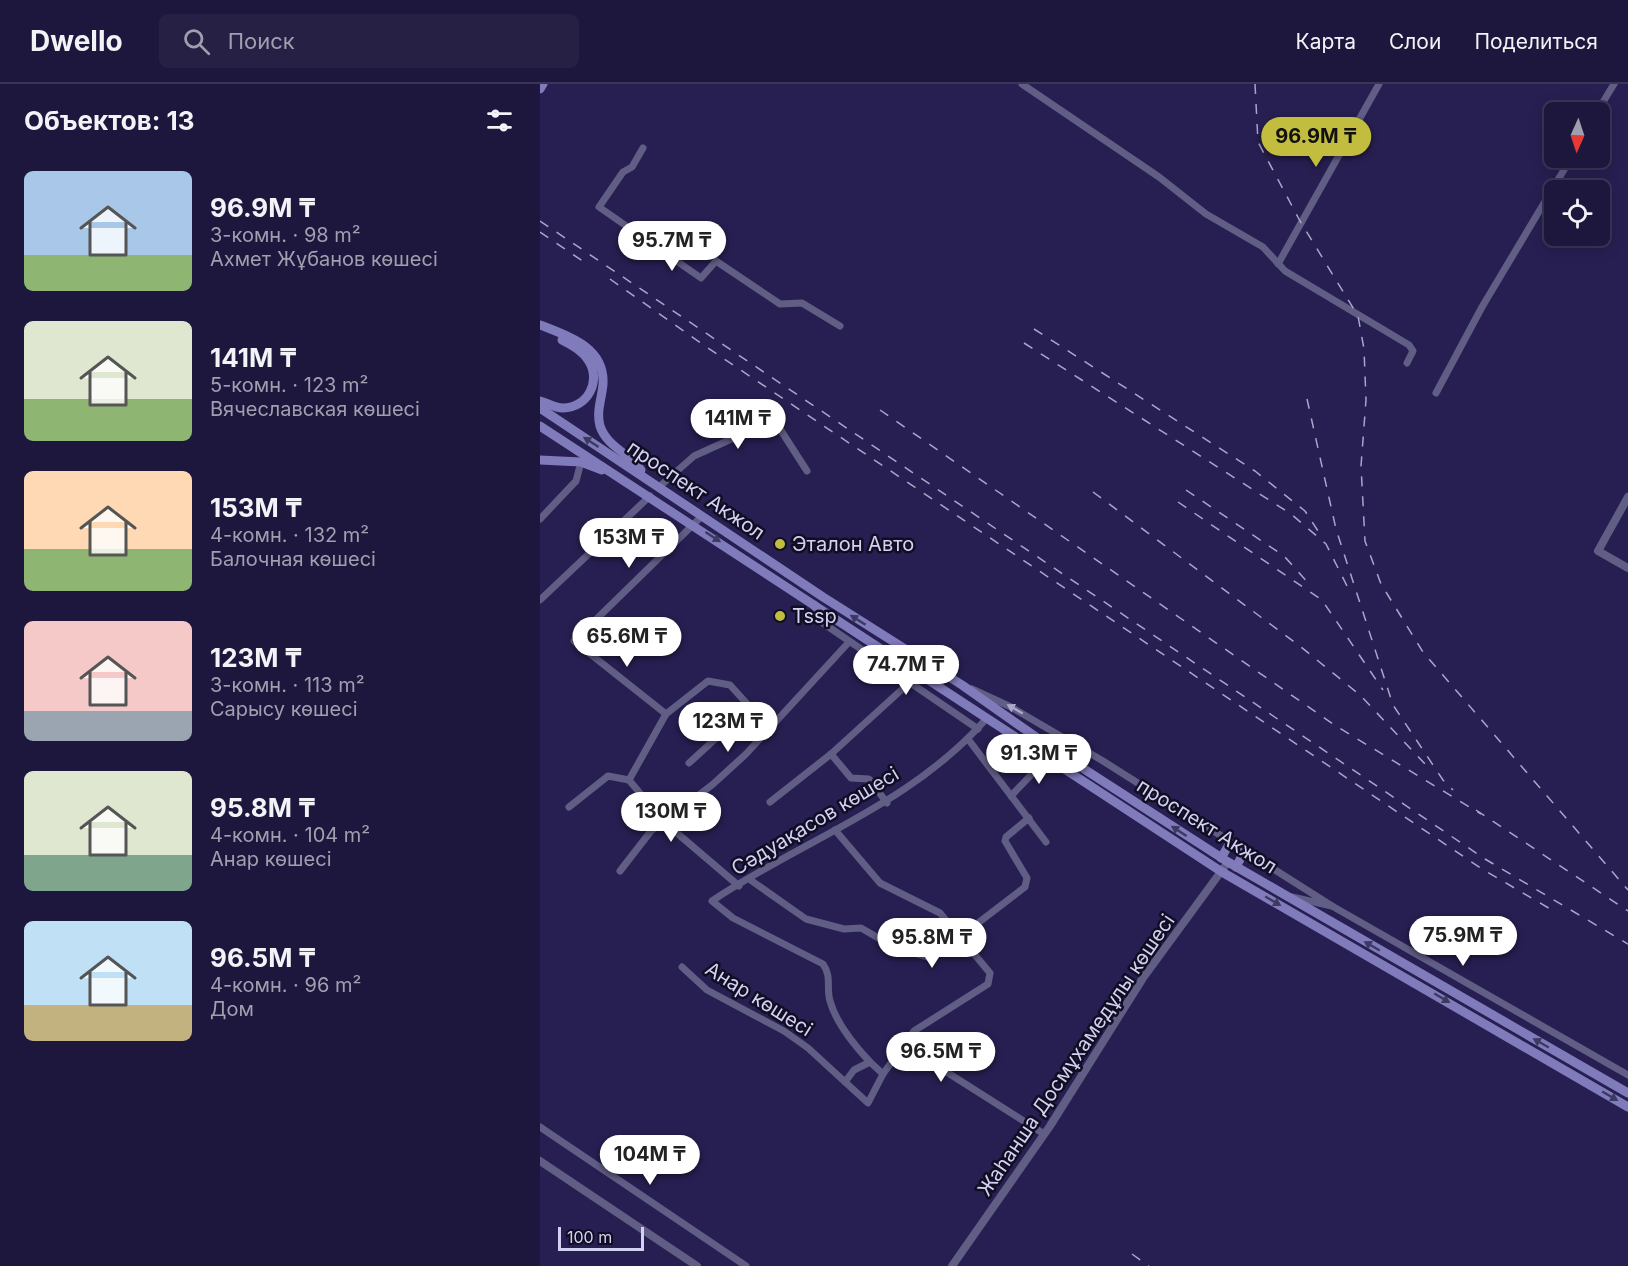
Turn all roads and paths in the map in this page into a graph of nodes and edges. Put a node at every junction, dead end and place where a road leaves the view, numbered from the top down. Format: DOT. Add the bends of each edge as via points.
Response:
graph roads {
  1 [pos="543,84"];
  2 [pos="1022,84"];
  3 [pos="1379,84"];
  4 [pos="1614,84"];
  5 [pos="540,89"];
  6 [pos="1603,102"];
  7 [pos="643,148"];
  8 [pos="1565,168"];
  9 [pos="1278,264"];
  10 [pos="540,325"];
  11 [pos="840,326"];
  12 [pos="540,331"];
  13 [pos="1407,363"];
  14 [pos="1436,393"];
  15 [pos="540,401"];
  16 [pos="540,408"];
  17 [pos="540,426"];
  18 [pos="540,460"];
  19 [pos="581,462"];
  20 [pos="807,471"];
  21 [pos="621,478"];
  22 [pos="648,479"];
  23 [pos="660,487"];
  24 [pos="650,496"];
  25 [pos="1628,497"];
  26 [pos="702,516"];
  27 [pos="540,519"];
  28 [pos="693,524"];
  29 [pos="1628,568"];
  30 [pos="540,600"];
  31 [pos="814,603"];
  32 [pos="849,642"];
  33 [pos="909,682"];
  34 [pos="962,686"];
  35 [pos="749,708"];
  36 [pos="666,714"];
  37 [pos="987,718"];
  38 [pos="769,728"];
  39 [pos="978,729"];
  40 [pos="968,739"];
  41 [pos="831,754"];
  42 [pos="1048,758"];
  43 [pos="689,763"];
  44 [pos="629,780"];
  45 [pos="1011,796"];
  46 [pos="770,802"];
  47 [pos="887,803"];
  48 [pos="569,807"];
  49 [pos="1029,818"];
  50 [pos="664,822"];
  51 [pos="835,830"];
  52 [pos="1046,842"];
  53 [pos="1230,843"];
  54 [pos="1244,852"];
  55 [pos="1229,862"];
  56 [pos="620,871"];
  57 [pos="1222,872"];
  58 [pos="749,879"];
  59 [pos="739,886"];
  60 [pos="1285,896"];
  61 [pos="712,902"];
  62 [pos="1332,906"];
  63 [pos="961,936"];
  64 [pos="682,967"];
  65 [pos="1524,1033"];
  66 [pos="1519,1043"];
  67 [pos="904,1045"];
  68 [pos="870,1062"];
  69 [pos="883,1074"];
  70 [pos="1628,1075"];
  71 [pos="845,1082"];
  72 [pos="1628,1093"];
  73 [pos="1628,1107"];
  74 [pos="540,1127"];
  75 [pos="1044,1134"];
  76 [pos="540,1161"];
  77 [pos="697,1266"];
  78 [pos="746,1266"];
  79 [pos="952,1266"];
  1 -- 5 [label="main road"];
  2 -- 9 [label="street" via="1160,177 1206,214 1263,247"];
  3 -- 9 [label="street"];
  4 -- 6 [label="street"];
  7 -- 11 [label="street" via="599,207 701,278 716,261 780,304 802,303"];
  8 -- 14 [label="street"];
  9 -- 13 [label="street" via="1412,348"];
  10 -- 22 [label="main road" via="591,351 602,372 598,415 601,427 606,438"];
  12 -- 15 [label="main road" via="572,345 586,357 594,383 582,402 572,406 562,408"];
  22 -- 16 [label="main road, проспект Акжол, one-way"];
  17 -- 21 [label="main road, проспект Акжол"];
  18 -- 19 [label="main road"];
  19 -- 21 [label="main road"];
  19 -- 27 [label="street" via="576,481"];
  20 -- 23 [label="street" via="780,429 762,425 694,456"];
  21 -- 24 [label="main road, проспект Акжол"];
  22 -- 23 [label="main road, проспект Акжол"];
  23 -- 26 [label="main road, проспект Акжол"];
  24 -- 28 [label="main road, проспект Акжол"];
  24 -- 30 [label="street"];
  25 -- 29 [label="street" via="1598,551"];
  26 -- 28 [label="street"];
  34 -- 26 [label="main road, проспект Акжол, one-way"];
  28 -- 31 [label="main road, проспект Акжол, one-way"];
  28 -- 36 [label="street" via="574,641"];
  31 -- 32 [label="street" via="817,619"];
  31 -- 37 [label="main road, проспект Акжол"];
  32 -- 33 [label="street"];
  32 -- 38 [label="street"];
  33 -- 39 [label="street"];
  33 -- 41 [label="street"];
  53 -- 34 [label="street, one-way" via="1011,707"];
  55 -- 34 [label="main road, проспект Акжол, one-way"];
  35 -- 36 [label="street" via="730,685 708,681"];
  35 -- 38 [label="street"];
  35 -- 43 [label="street"];
  36 -- 44 [label="street"];
  37 -- 39 [label="street, Сәдуақасов көшесі"];
  37 -- 42 [label="main road, проспект Акжол"];
  38 -- 50 [label="street" via="712,785"];
  39 -- 40 [label="street, Сәдуақасов көшесі"];
  40 -- 45 [label="street"];
  40 -- 47 [label="street, Сәдуақасов көшесі"];
  41 -- 46 [label="street"];
  41 -- 47 [label="street" via="851,777 869,779"];
  42 -- 45 [label="street"];
  42 -- 57 [label="main road, проспект Акжол"];
  44 -- 48 [label="street" via="608,776"];
  44 -- 50 [label="street"];
  45 -- 49 [label="street"];
  47 -- 51 [label="street, Сәдуақасов көшесі"];
  49 -- 52 [label="street"];
  49 -- 63 [label="street" via="1005,841 1027,878 1025,887"];
  50 -- 56 [label="street" via="651,831"];
  50 -- 59 [label="street"];
  51 -- 58 [label="street, Сәдуақасов көшесі"];
  51 -- 63 [label="street" via="874,878 932,907"];
  53 -- 54 [label="street"];
  53 -- 55 [label="main road"];
  54 -- 55 [label="main road"];
  54 -- 62 [label="street"];
  55 -- 57 [label="street, Жаһанша Досмұхамедұлы көшесі"];
  55 -- 60 [label="main road, проспект Акжол"];
  57 -- 66 [label="main road, проспект Акжол, one-way"];
  57 -- 75 [label="street, Жаһанша Досмұхамедұлы көшесі" via="1143,978"];
  58 -- 59 [label="street, Сәдуақасов көшесі"];
  58 -- 63 [label="street" via="806,919 844,929 861,928 894,947 927,957"];
  59 -- 61 [label="street, Сәдуақасов көшесі"];
  60 -- 62 [label="street"];
  65 -- 60 [label="main road, проспект Акжол, one-way"];
  61 -- 68 [label="street, Анар көшесі" via="733,918 823,964 830,978 832,1006 856,1048"];
  62 -- 70 [label="street"];
  63 -- 67 [label="street, Анар көшесі" via="991,979 914,1031"];
  64 -- 71 [label="street, Анар көшесі" via="707,990 784,1031"];
  65 -- 66 [label="main road"];
  72 -- 65 [label="main road, проспект Акжол, one-way"];
  66 -- 73 [label="main road, проспект Акжол, one-way"];
  67 -- 69 [label="street, Анар көшесі"];
  67 -- 75 [label="street"];
  68 -- 69 [label="street, Анар көшесі"];
  68 -- 71 [label="street" via="854,1070"];
  69 -- 71 [label="street, Анар көшесі" via="868,1103"];
  74 -- 78 [label="street"];
  75 -- 79 [label="street, Жаһанша Досмұхамедұлы көшесі"];
  76 -- 77 [label="street"];
}
